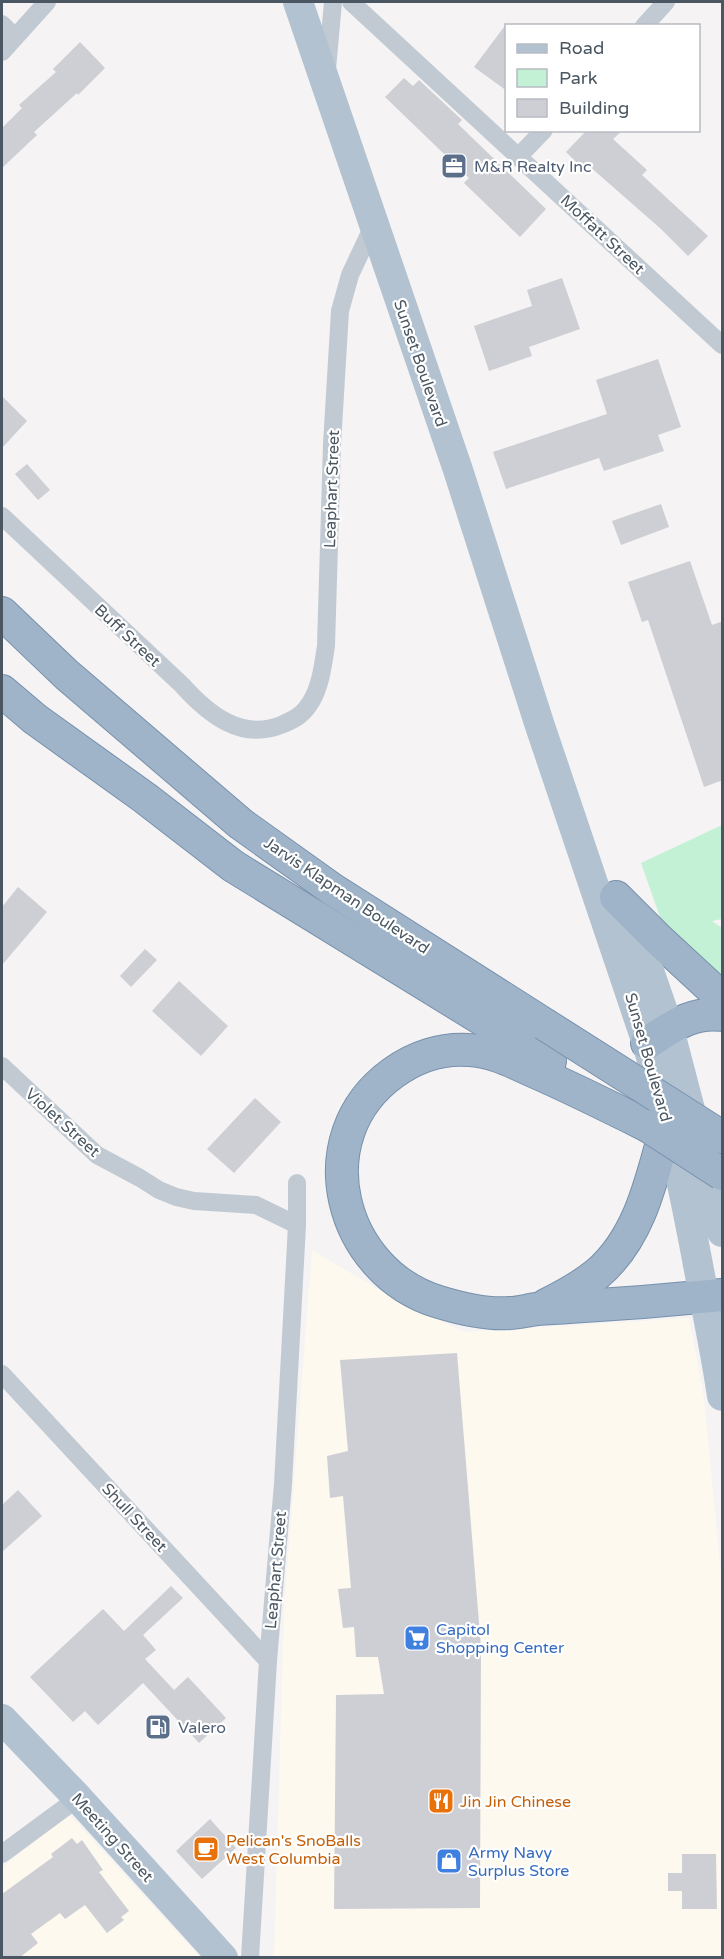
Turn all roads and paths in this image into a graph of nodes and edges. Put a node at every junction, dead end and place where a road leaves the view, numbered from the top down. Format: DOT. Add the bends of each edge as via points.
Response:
graph roads {
  1 [pos="47,2"];
  2 [pos="298,2"];
  3 [pos="333,2"];
  4 [pos="351,2"];
  5 [pos="666,2"];
  6 [pos="2,24"];
  7 [pos="646,24"];
  8 [pos="15,37"];
  9 [pos="2,52"];
  10 [pos="326,83"];
  11 [pos="542,132"];
  12 [pos="518,157"];
  13 [pos="373,226"];
  14 [pos="723,345"];
  15 [pos="2,516"];
  16 [pos="2,613"];
  17 [pos="2,691"];
  18 [pos="540,726"];
  19 [pos="266,731"];
  20 [pos="616,897"];
  21 [pos="723,999"];
  22 [pos="723,1015"];
  23 [pos="658,1036"];
  24 [pos="2,1066"];
  25 [pos="560,1075"];
  26 [pos="658,1123"];
  27 [pos="723,1137"];
  28 [pos="723,1174"];
  29 [pos="297,1183"];
  30 [pos="297,1225"];
  31 [pos="723,1232"];
  32 [pos="714,1296"];
  33 [pos="539,1309"];
  34 [pos="2,1374"];
  35 [pos="723,1396"];
  36 [pos="268,1660"];
  37 [pos="2,1719"];
  38 [pos="78,1798"];
  39 [pos="2,1854"];
  40 [pos="223,1958"];
  41 [pos="250,1958"];
  1 -- 8 [label="street"];
  2 -- 10 [label="main road, Sunset Boulevard"];
  3 -- 10 [label="street"];
  4 -- 12 [label="street, Moffatt Street"];
  5 -- 7 [label="street"];
  6 -- 8 [label="street"];
  8 -- 9 [label="street"];
  10 -- 13 [label="main road, Sunset Boulevard"];
  11 -- 12 [label="street"];
  12 -- 14 [label="street, Moffatt Street"];
  13 -- 18 [label="main road, Sunset Boulevard" via="455,462"];
  13 -- 19 [label="street, Leaphart Street" via="350,275 340,311 323,665 312,700 298,719"];
  15 -- 19 [label="street, Buff Street" via="203,706 226,722"];
  16 -- 27 [label="highway, Jarvis Klapman Boulevard, bridge" via="67,675 241,824 332,889"];
  17 -- 25 [label="highway, Jarvis Klapman Boulevard" via="233,866"];
  18 -- 20 [label="main road, Sunset Boulevard" via="571,780"];
  18 -- 23 [label="main road, Sunset Boulevard"];
  20 -- 21 [label="highway"];
  20 -- 23 [label="main road, Sunset Boulevard" via="644,956"];
  22 -- 23 [label="highway" via="693,1016"];
  23 -- 26 [label="main road, Sunset Boulevard"];
  23 -- 31 [label="main road, Sunset Boulevard"];
  24 -- 30 [label="street, Violet Street" via="97,1155 159,1190 194,1201 256,1205"];
  25 -- 26 [label="highway"];
  25 -- 33 [label="highway" via="489,1053 434,1053 400,1067 372,1091 352,1122 342,1158 343,1196 356,1231 377,1262 405,1286 438,1302 474,1311 511,1313"];
  26 -- 28 [label="highway, bridge"];
  26 -- 32 [label="main road, Sunset Boulevard"];
  26 -- 33 [label="highway" via="647,1197 617,1254 578,1288"];
  29 -- 30 [label="street, Leaphart Street"];
  30 -- 36 [label="street, Leaphart Street" via="283,1484"];
  32 -- 33 [label="highway"];
  32 -- 35 [label="main road, Sunset Boulevard" via="709,1312"];
  34 -- 36 [label="street, Shull Street"];
  36 -- 41 [label="street, Leaphart Street"];
  37 -- 38 [label="main road, Meeting Street"];
  38 -- 39 [label="street"];
  38 -- 40 [label="main road, Meeting Street"];
}
